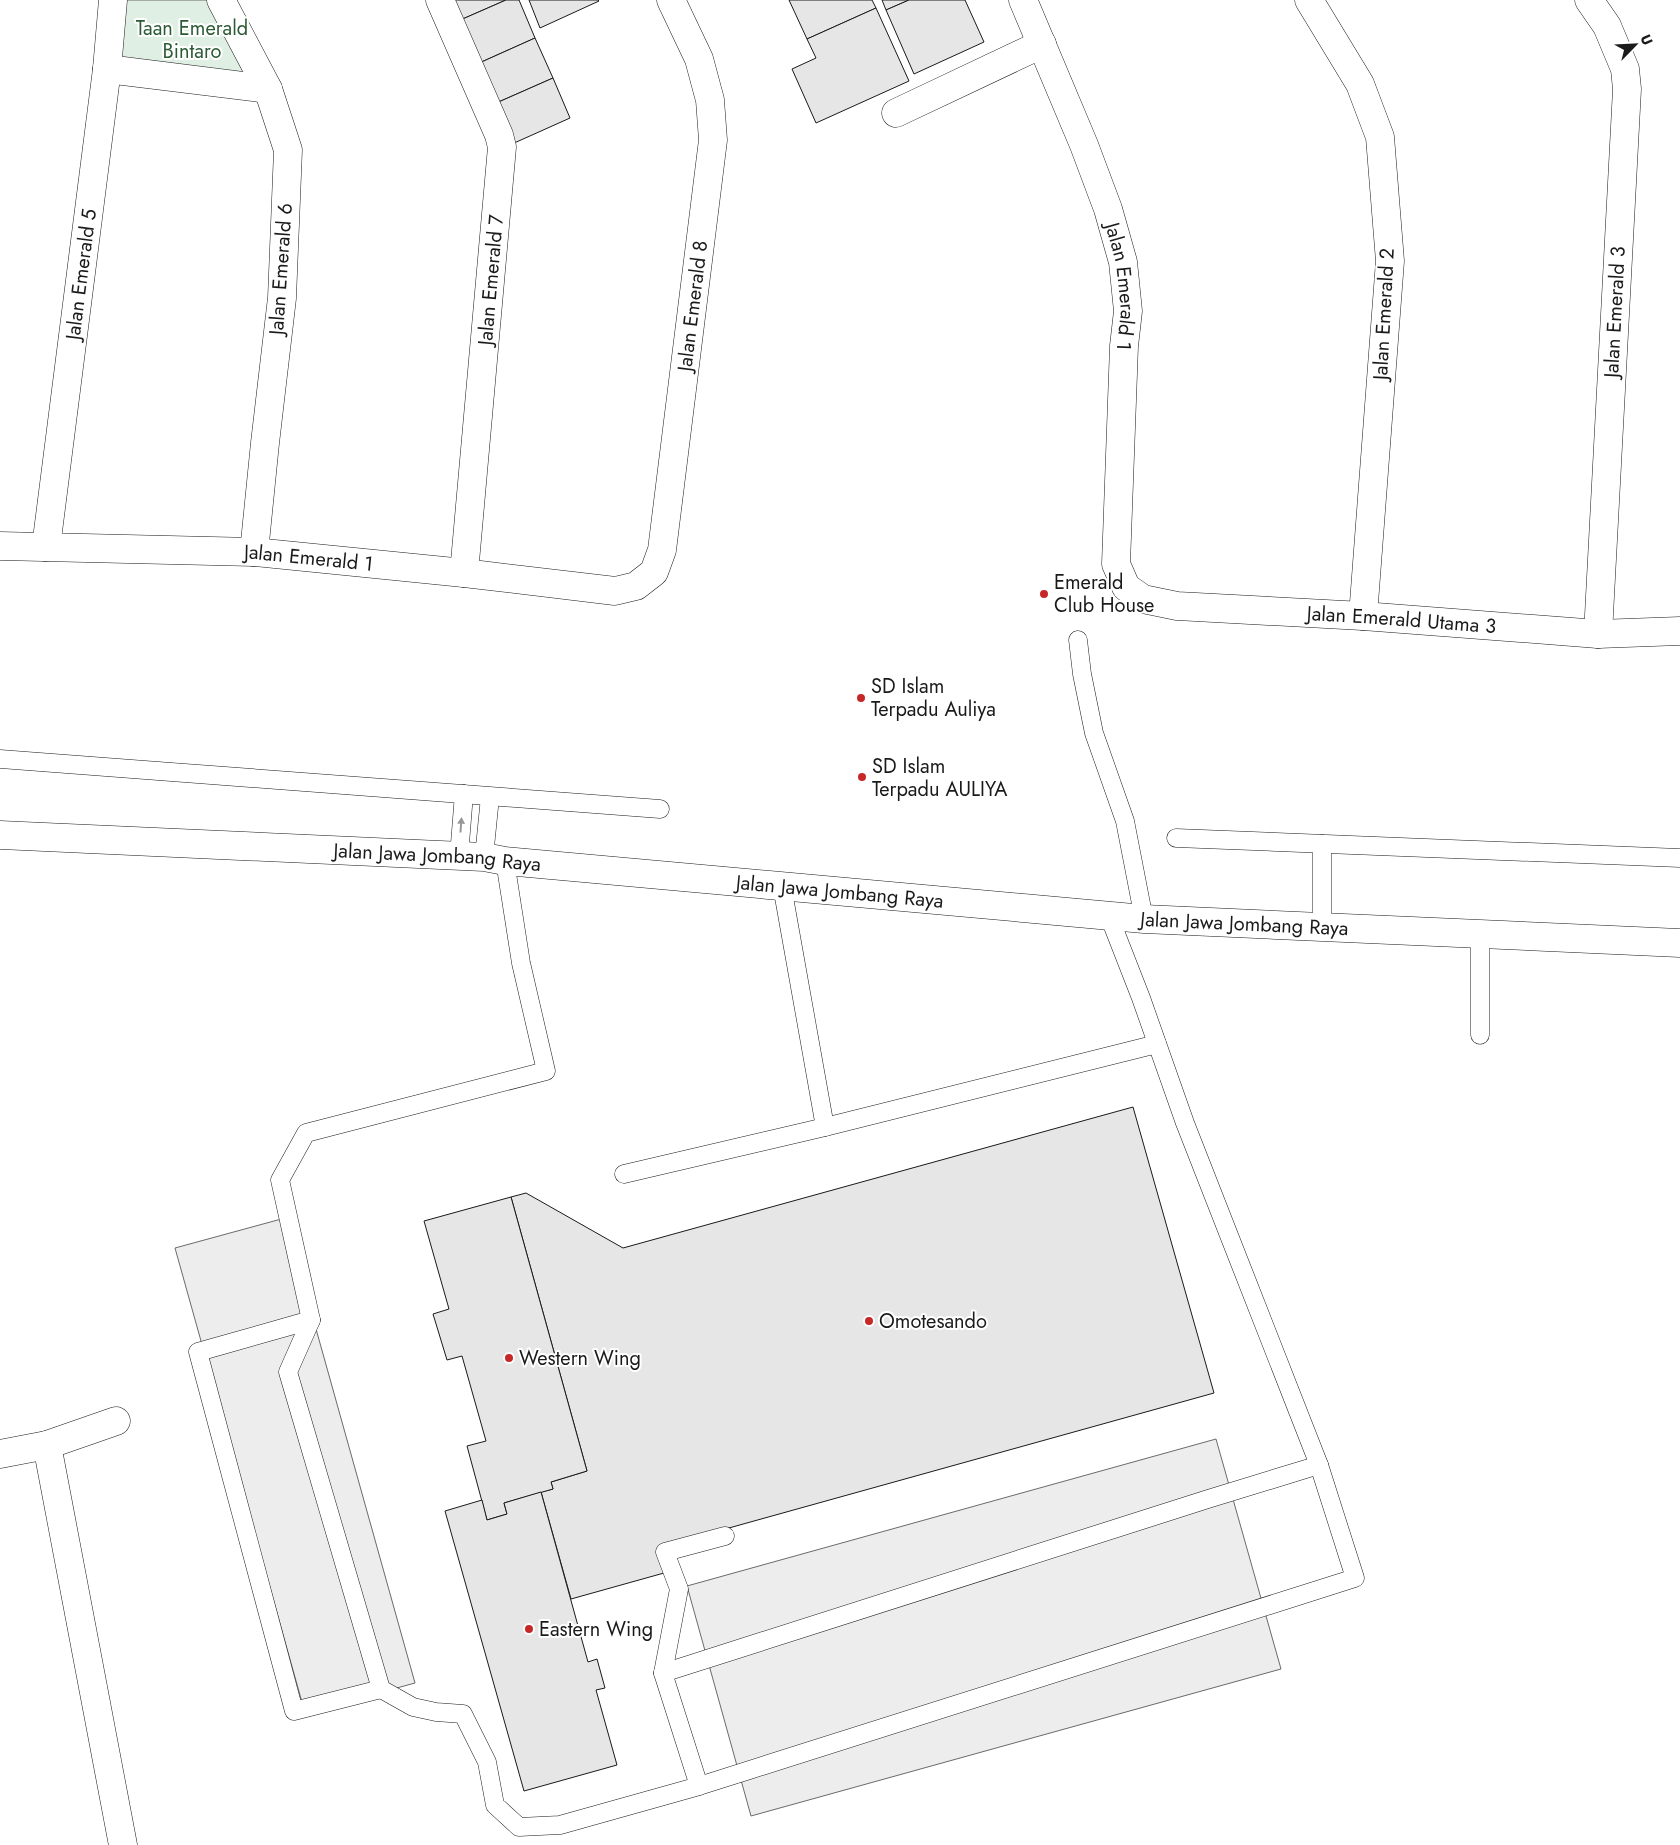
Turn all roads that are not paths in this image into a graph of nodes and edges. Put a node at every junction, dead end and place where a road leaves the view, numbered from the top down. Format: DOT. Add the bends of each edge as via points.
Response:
graph roads {
  1 [pos="113,0"];
  2 [pos="221,0"];
  3 [pos="440,0"];
  4 [pos="671,0"];
  5 [pos="1023,0"];
  6 [pos="1309,0"];
  7 [pos="1589,0"];
  8 [pos="1042,44"];
  9 [pos="107,69"];
  10 [pos="268,90"];
  11 [pos="896,113"];
  12 [pos="0,546"];
  13 [pos="46,547"];
  14 [pos="254,552"];
  15 [pos="464,573"];
  16 [pos="1126,587"];
  17 [pos="615,591"];
  18 [pos="1363,616"];
  19 [pos="1680,632"];
  20 [pos="1598,634"];
  21 [pos="1078,640"];
  22 [pos="0,760"];
  23 [pos="464,794"];
  24 [pos="490,797"];
  25 [pos="660,809"];
  26 [pos="0,835"];
  27 [pos="1176,838"];
  28 [pos="1322,844"];
  29 [pos="483,858"];
  30 [pos="1680,858"];
  31 [pos="782,886"];
  32 [pos="1109,916"];
  33 [pos="1144,919"];
  34 [pos="1322,927"];
  35 [pos="1480,934"];
  36 [pos="1680,943"];
  37 [pos="1480,1035"];
  38 [pos="1157,1044"];
  39 [pos="825,1127"];
  40 [pos="624,1174"];
  41 [pos="311,1320"];
  42 [pos="116,1421"];
  43 [pos="47,1445"];
  44 [pos="0,1454"];
  45 [pos="1319,1465"];
  46 [pos="725,1536"];
  47 [pos="663,1673"];
  48 [pos="381,1689"];
  49 [pos="699,1786"];
  50 [pos="123,1845"];
  1 -- 9 [label="street, Jalan Emerald 5"];
  2 -- 10 [label="street, Jalan Emerald 6"];
  3 -- 15 [label="street, Jalan Emerald 7" via="502,146"];
  4 -- 17 [label="street, Jalan Emerald 8" via="699,59 710,100 713,140 662,550 654,572 636,586"];
  5 -- 8 [label="street, Jalan Emerald 1"];
  6 -- 18 [label="street, Jalan Emerald 2" via="1360,84 1380,137 1390,261"];
  7 -- 20 [label="street, Jalan Emerald 3" via="1607,26 1625,69 1627,89"];
  8 -- 11 [label="street"];
  8 -- 16 [label="street, Jalan Emerald 1" via="1108,209 1123,262 1128,310 1116,564"];
  9 -- 10 [label="street"];
  9 -- 13 [label="street, Jalan Emerald 5"];
  10 -- 14 [label="street, Jalan Emerald 6" via="288,150 282,298"];
  12 -- 13 [label="street, Jalan Emerald 1"];
  13 -- 14 [label="street, Jalan Emerald 1"];
  14 -- 15 [label="street, Jalan Emerald 1"];
  15 -- 17 [label="street, Jalan Emerald 1"];
  16 -- 18 [label="street, Jalan Emerald Utama 3" via="1143,599 1177,606"];
  18 -- 20 [label="street, Jalan Emerald Utama 3"];
  19 -- 20 [label="street, Jalan Emerald Utama 3"];
  21 -- 33 [label="lane" via="1094,733 1125,821"];
  22 -- 23 [label="lane"];
  23 -- 24 [label="lane"];
  29 -- 23 [label="lane, one-way"];
  24 -- 25 [label="lane"];
  24 -- 29 [label="lane"];
  26 -- 29 [label="street, Jalan Jawa Jombang Raya"];
  27 -- 28 [label="lane"];
  28 -- 30 [label="lane"];
  28 -- 34 [label="lane"];
  29 -- 31 [label="street, Jalan Jawa Jombang Raya"];
  29 -- 41 [label="lane" via="522,963 546,1071 306,1133 280,1180"];
  31 -- 32 [label="street, Jalan Jawa Jombang Raya"];
  31 -- 39 [label="lane"];
  32 -- 33 [label="street, Jalan Jawa Jombang Raya"];
  32 -- 38 [label="lane"];
  33 -- 34 [label="street, Jalan Jawa Jombang Raya"];
  34 -- 35 [label="street, Jalan Jawa Jombang Raya"];
  35 -- 36 [label="street, Jalan Jawa Jombang Raya"];
  35 -- 37 [label="lane"];
  38 -- 39 [label="lane"];
  38 -- 45 [label="lane" via="1188,1132"];
  39 -- 40 [label="lane"];
  41 -- 48 [label="lane" via="288,1372"];
  41 -- 48 [label="lane" via="198,1352 294,1712"];
  42 -- 43 [label="street"];
  43 -- 44 [label="street"];
  43 -- 50 [label="street"];
  45 -- 47 [label="lane"];
  45 -- 49 [label="lane" via="1355,1578"];
  46 -- 47 [label="lane" via="665,1552 679,1589"];
  47 -- 49 [label="lane"];
  48 -- 49 [label="lane" via="413,1707 463,1714 487,1762 494,1805 519,1827 560,1825"];
}
